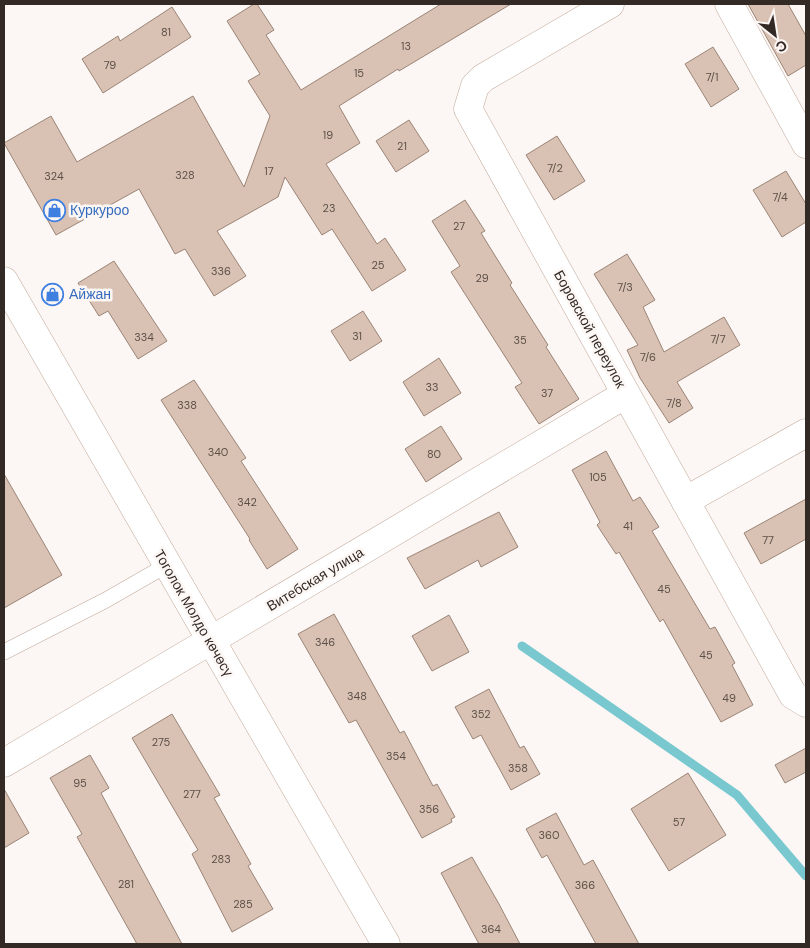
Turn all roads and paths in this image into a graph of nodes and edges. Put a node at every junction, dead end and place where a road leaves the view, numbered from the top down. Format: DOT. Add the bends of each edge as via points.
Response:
graph roads {
  1 [pos="610,4"];
  2 [pos="728,4"];
  3 [pos="806,144"];
  4 [pos="5,287"];
  5 [pos="626,394"];
  6 [pos="806,433"];
  7 [pos="685,501"];
  8 [pos="167,565"];
  9 [pos="211,641"];
  10 [pos="4,652"];
  11 [pos="806,704"];
  12 [pos="4,763"];
  13 [pos="386,944"];
  1 -- 5 [label="street, Боровской переулок" via="482,78 475,86 468,109"];
  2 -- 3 [label="street"];
  4 -- 8 [label="street, Тоголок Молдо көчөсү"];
  5 -- 7 [label="street, Боровской переулок"];
  5 -- 9 [label="street, Витебская улица"];
  6 -- 7 [label="street"];
  7 -- 11 [label="street, Боровской переулок" via="793,695"];
  8 -- 9 [label="street, Тоголок Молдо көчөсү"];
  8 -- 10 [label="lane"];
  9 -- 12 [label="street, Витебская улица"];
  9 -- 13 [label="street, Тоголок Молдо көчөсү"];
}
